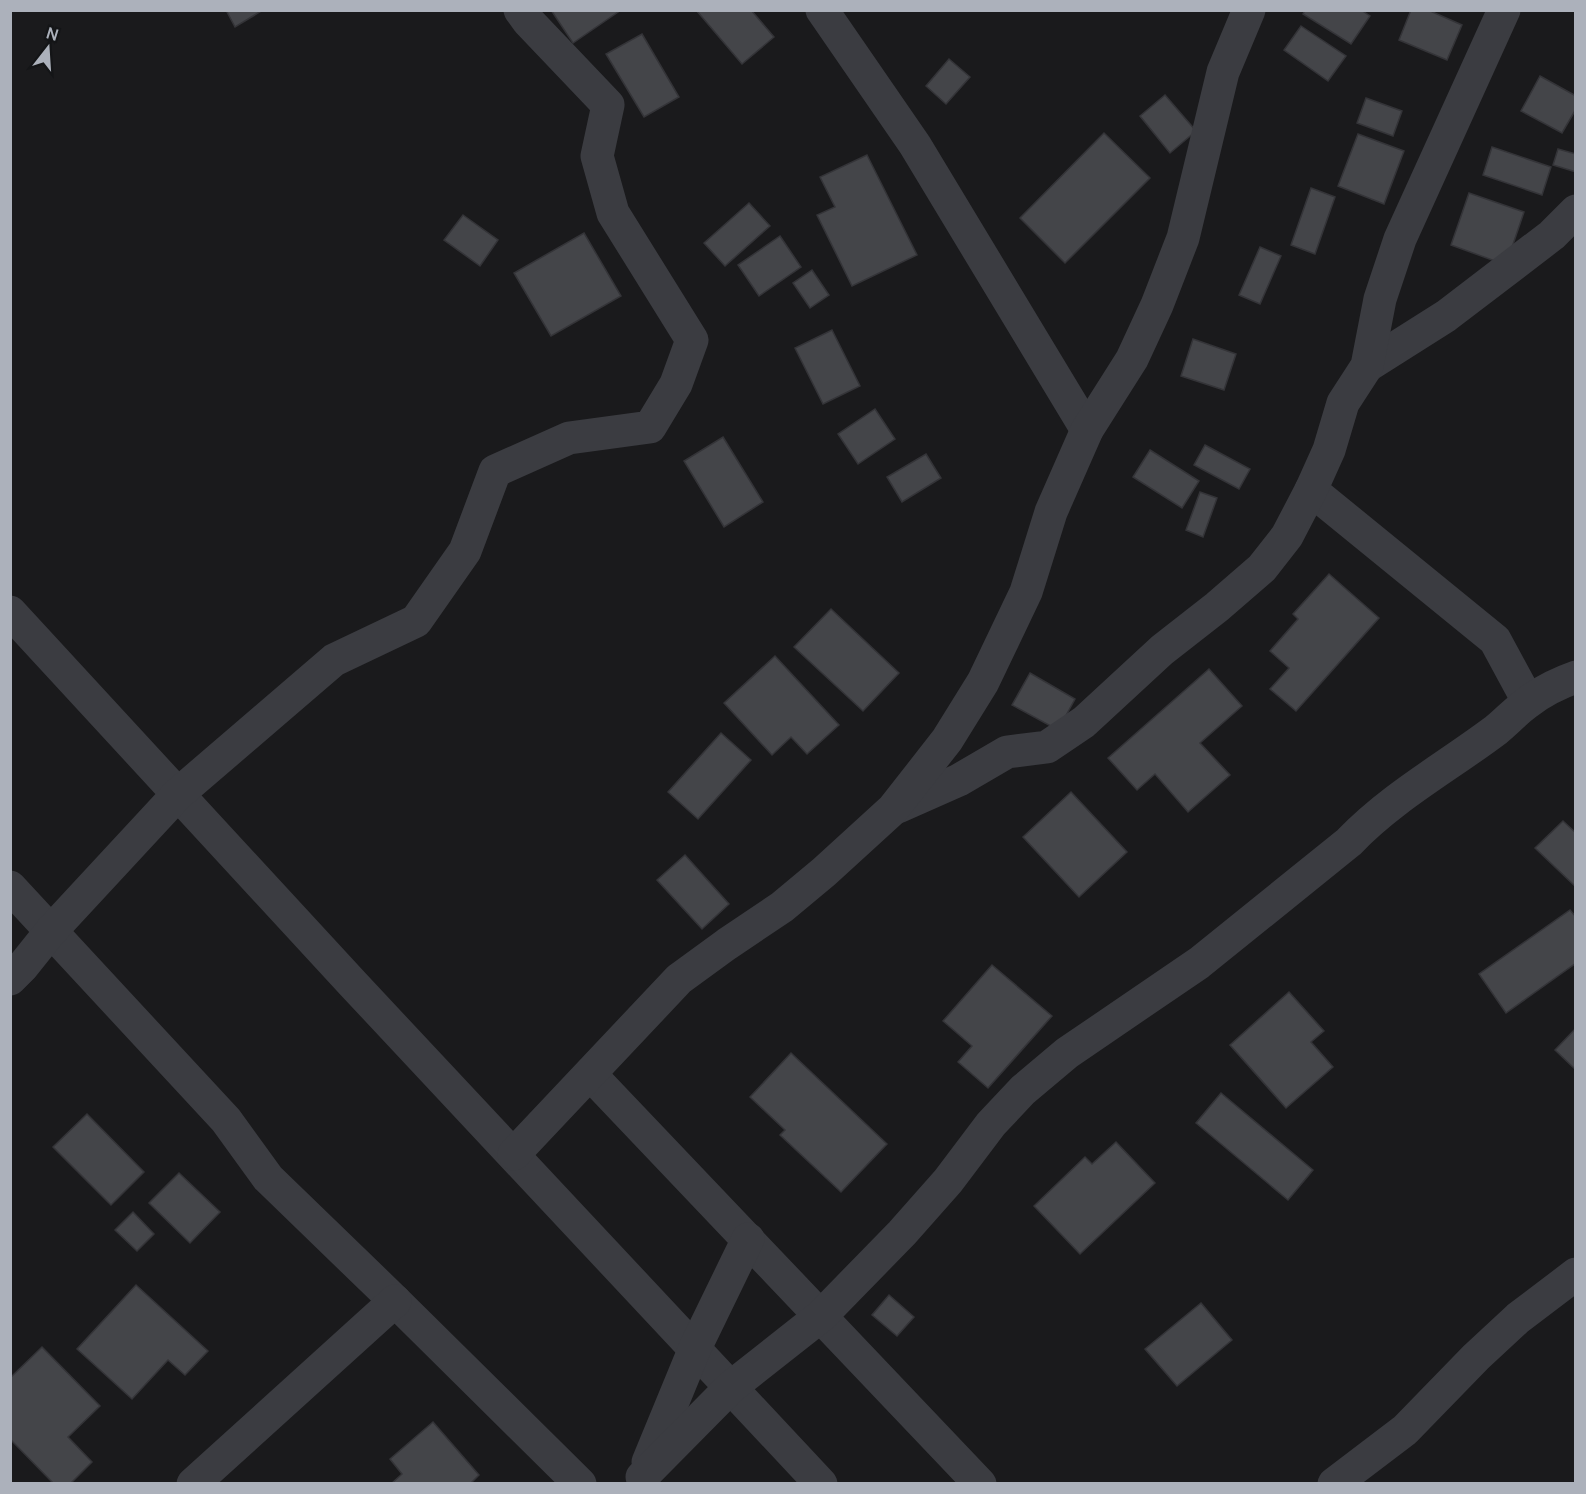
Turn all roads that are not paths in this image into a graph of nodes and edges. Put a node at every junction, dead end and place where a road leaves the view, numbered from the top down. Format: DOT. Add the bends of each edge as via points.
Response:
graph roads {
  1 [pos="520,10"];
  2 [pos="822,10"];
  3 [pos="1249,10"];
  4 [pos="1504,10"];
  5 [pos="1575,211"];
  6 [pos="1367,366"];
  7 [pos="1087,430"];
  8 [pos="1311,490"];
  9 [pos="10,612"];
  10 [pos="1575,677"];
  11 [pos="1528,702"];
  12 [pos="947,740"];
  13 [pos="1007,752"];
  14 [pos="178,794"];
  15 [pos="893,809"];
  16 [pos="10,887"];
  17 [pos="51,931"];
  18 [pos="10,978"];
  19 [pos="590,1074"];
  20 [pos="514,1154"];
  21 [pos="748,1239"];
  22 [pos="1575,1274"];
  23 [pos="395,1301"];
  24 [pos="821,1316"];
  25 [pos="695,1348"];
  26 [pos="731,1387"];
  27 [pos="641,1480"];
  28 [pos="193,1484"];
  29 [pos="580,1484"];
  30 [pos="821,1484"];
  31 [pos="980,1484"];
  32 [pos="1334,1484"];
  1 -- 14 [label="street" via="608,105 597,156 613,213 692,340 676,384 650,428 569,438 495,471 465,551 416,621 334,660"];
  2 -- 7 [label="street" via="915,145"];
  3 -- 7 [label="street" via="1223,72 1183,238 1157,306 1132,359"];
  4 -- 6 [label="street" via="1400,239 1380,299"];
  5 -- 6 [label="street" via="1552,235 1446,316"];
  6 -- 8 [label="street" via="1343,403 1329,450"];
  7 -- 12 [label="street" via="1051,513 1026,592 983,682"];
  8 -- 11 [label="street" via="1495,640"];
  8 -- 13 [label="street" via="1287,536 1262,568 1235,592 1162,650 1084,722 1047,747"];
  9 -- 14 [label="street"];
  10 -- 11 [label="street"];
  11 -- 24 [label="street" via="1409,790 1199,963 1067,1053 1023,1090 902,1233"];
  12 -- 13 [label="street"];
  12 -- 15 [label="street"];
  13 -- 15 [label="street" via="959,780"];
  14 -- 17 [label="street"];
  14 -- 20 [label="street"];
  15 -- 19 [label="street" via="782,907 679,979"];
  16 -- 17 [label="street"];
  17 -- 18 [label="street"];
  17 -- 23 [label="street" via="226,1120 268,1178"];
  19 -- 20 [label="street"];
  19 -- 21 [label="street"];
  20 -- 25 [label="street"];
  21 -- 24 [label="street"];
  21 -- 25 [label="street"];
  22 -- 32 [label="street" via="1518,1318 1405,1430"];
  23 -- 28 [label="street"];
  23 -- 29 [label="street"];
  24 -- 26 [label="street"];
  24 -- 31 [label="street"];
  25 -- 26 [label="street"];
  25 -- 27 [label="street"];
  26 -- 27 [label="street"];
  26 -- 30 [label="street"];
}
